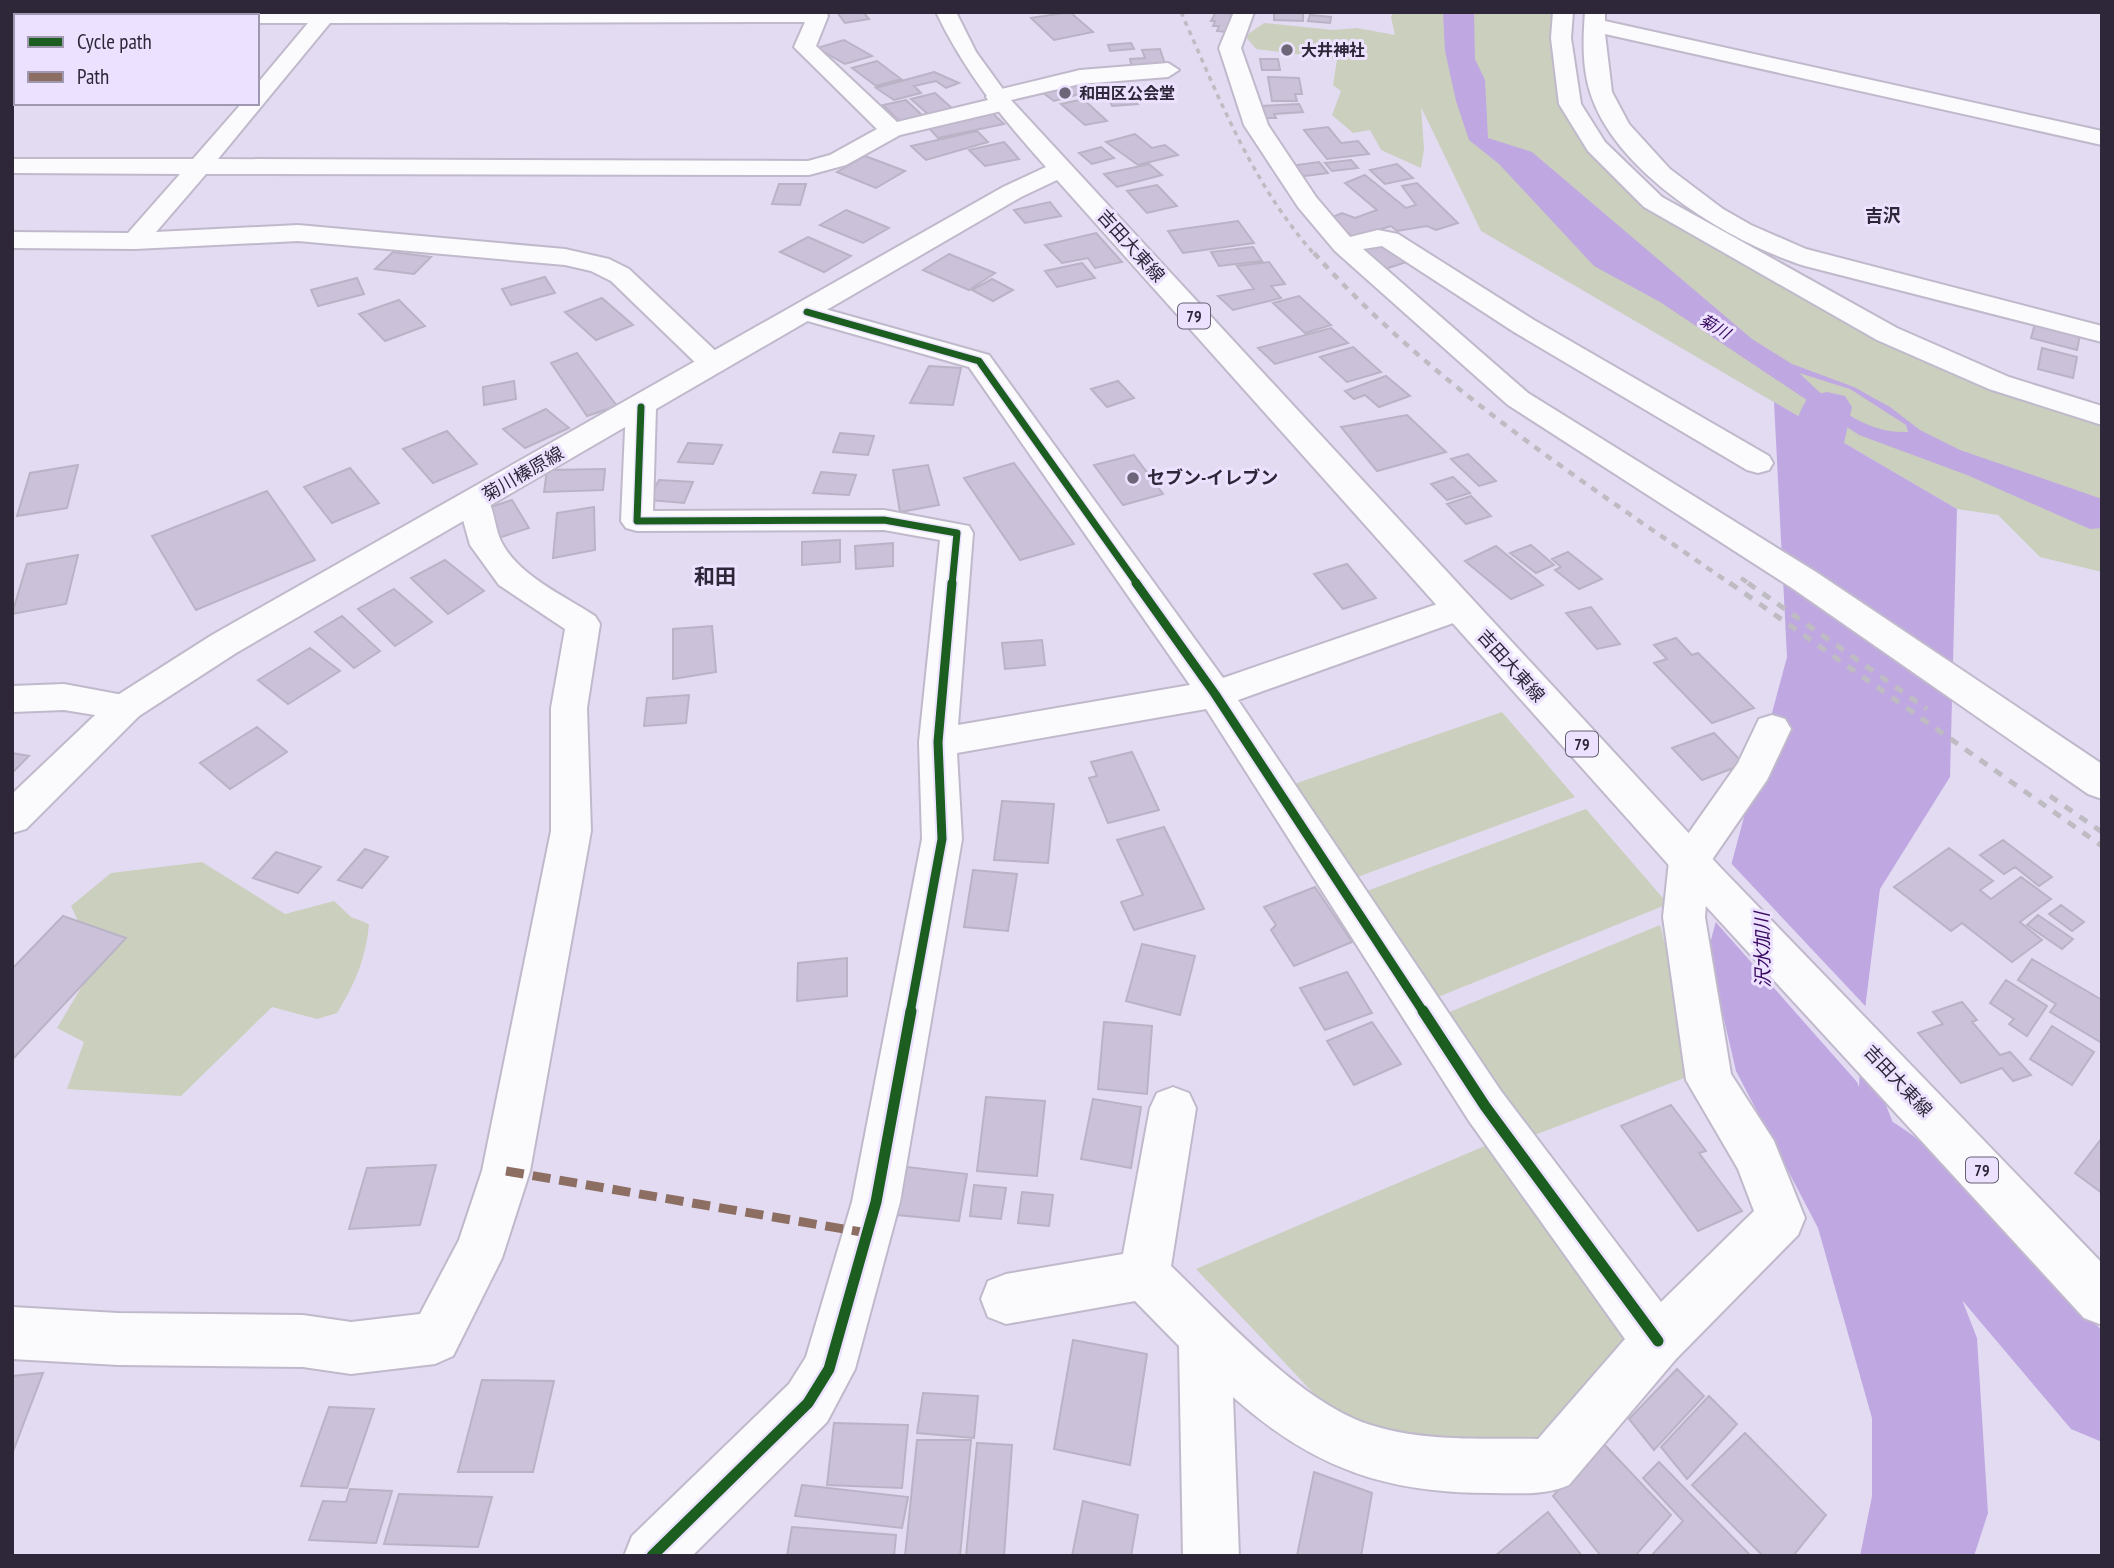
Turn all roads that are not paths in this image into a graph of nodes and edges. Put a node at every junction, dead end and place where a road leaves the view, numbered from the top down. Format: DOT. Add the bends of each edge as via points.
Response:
graph roads {
  1 [pos="946,12"];
  2 [pos="1244,12"];
  3 [pos="1563,12"];
  4 [pos="327,14"];
  5 [pos="816,14"];
  6 [pos="259,16"];
  7 [pos="1594,19"];
  8 [pos="1168,70"];
  9 [pos="259,97"];
  10 [pos="999,101"];
  11 [pos="252,105"];
  12 [pos="892,130"];
  13 [pos="2102,138"];
  14 [pos="12,166"];
  15 [pos="201,167"];
  16 [pos="1061,169"];
  17 [pos="12,240"];
  18 [pos="135,241"];
  19 [pos="1344,246"];
  20 [pos="807,312"];
  21 [pos="2102,334"];
  22 [pos="713,364"];
  23 [pos="641,407"];
  24 [pos="2102,416"];
  25 [pos="1758,463"];
  26 [pos="474,502"];
  27 [pos="1458,609"];
  28 [pos="1215,694"];
  29 [pos="12,699"];
  30 [pos="126,707"];
  31 [pos="1772,729"];
  32 [pos="938,741"];
  33 [pos="2102,783"];
  34 [pos="12,818"];
  35 [pos="1697,870"];
  36 [pos="1174,1108"];
  37 [pos="1144,1275"];
  38 [pos="1006,1299"];
  39 [pos="2102,1300"];
  40 [pos="12,1333"];
  41 [pos="1205,1334"];
  42 [pos="1658,1341"];
  43 [pos="652,1556"];
  44 [pos="1211,1556"];
  1 -- 10 [label="street, 吉田大東線 / 79" via="966,53"];
  2 -- 19 [label="street" via="1230,48 1256,125 1307,202"];
  3 -- 24 [label="street" via="1570,104 1596,146 1653,202 1887,334 1999,383"];
  4 -- 5 [label="street"];
  4 -- 6 [label="street"];
  4 -- 9 [label="street"];
  5 -- 12 [label="street" via="805,47"];
  7 -- 13 [label="street"];
  7 -- 21 [label="street" via="1604,100 1621,130 1687,195 1744,230 1796,254"];
  8 -- 10 [label="street" via="1080,77"];
  10 -- 12 [label="street"];
  10 -- 16 [label="street, 吉田大東線 / 79"];
  11 -- 15 [label="street"];
  12 -- 15 [label="street" via="838,160 809,167"];
  14 -- 15 [label="street"];
  15 -- 18 [label="street"];
  16 -- 20 [label="street, 菊川榛原線" via="1012,192"];
  16 -- 27 [label="street, 吉田大東線 / 79"];
  17 -- 18 [label="street"];
  18 -- 22 [label="street" via="298,233 565,257 620,275"];
  19 -- 25 [label="street" via="1389,239 1524,326"];
  19 -- 33 [label="street" via="1518,399 1804,580"];
  20 -- 22 [label="street, 菊川榛原線"];
  20 -- 28 [label="street" via="979,361"];
  22 -- 23 [label="street, 菊川榛原線"];
  23 -- 26 [label="street, 菊川榛原線"];
  23 -- 32 [label="street" via="637,520 884,520 957,533"];
  26 -- 30 [label="street, 菊川榛原線" via="224,644"];
  26 -- 40 [label="street" via="486,545 511,577 583,624 569,708 570,831 506,1171 498,1206 468,1281 435,1338 351,1348 303,1341"];
  27 -- 28 [label="street"];
  27 -- 35 [label="street, 吉田大東線 / 79"];
  28 -- 32 [label="street"];
  28 -- 42 [label="street" via="1485,1106"];
  29 -- 30 [label="street" via="64,697"];
  30 -- 34 [label="street, 菊川榛原線"];
  31 -- 35 [label="street"];
  32 -- 43 [label="street" via="942,839 876,1202 829,1369 808,1403"];
  35 -- 39 [label="street, 吉田大東線 / 79"];
  35 -- 42 [label="street" via="1684,917 1709,1080 1758,1157 1781,1218"];
  36 -- 37 [label="street"];
  37 -- 38 [label="street"];
  37 -- 41 [label="street"];
  41 -- 42 [label="street" via="1280,1405 1357,1449 1410,1462 1550,1466"];
  41 -- 44 [label="street"];
}
